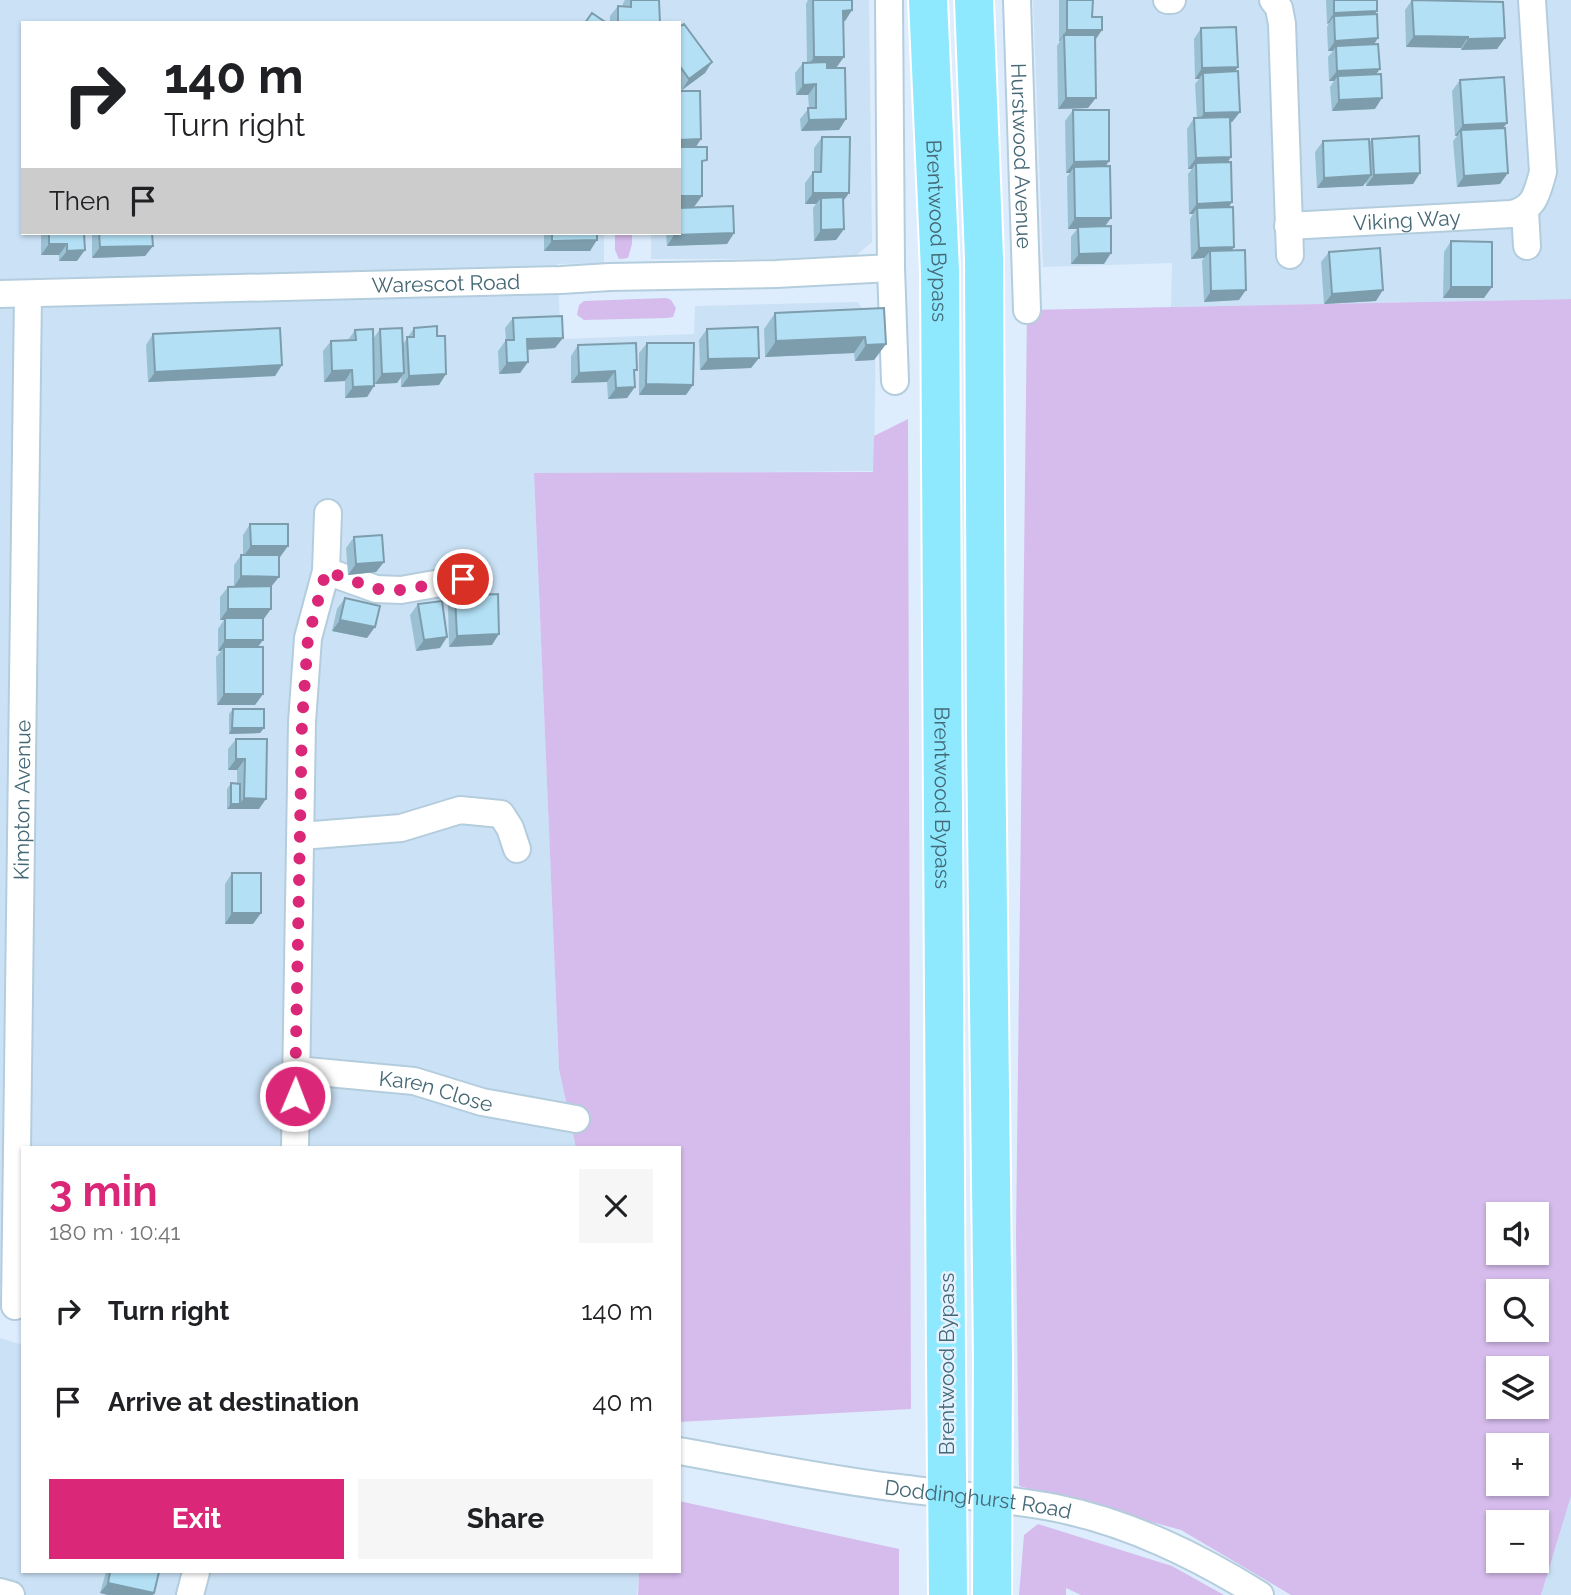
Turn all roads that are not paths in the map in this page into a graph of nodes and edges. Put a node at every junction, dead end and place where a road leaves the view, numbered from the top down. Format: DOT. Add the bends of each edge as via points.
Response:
graph roads {
  1 [pos="888,0"];
  2 [pos="928,0"];
  3 [pos="974,0"];
  4 [pos="1017,0"];
  5 [pos="1167,0"];
  6 [pos="1172,0"];
  7 [pos="1273,0"];
  8 [pos="1532,0"];
  9 [pos="1525,211"];
  10 [pos="1288,226"];
  11 [pos="1527,246"];
  12 [pos="1290,255"];
  13 [pos="891,268"];
  14 [pos="28,293"];
  15 [pos="0,294"];
  16 [pos="1027,310"];
  17 [pos="895,381"];
  18 [pos="328,513"];
  19 [pos="326,571"];
  20 [pos="463,579"];
  21 [pos="301,836"];
  22 [pos="517,849"];
  23 [pos="296,1069"];
  24 [pos="576,1119"];
  25 [pos="295,1146"];
  26 [pos="13,1305"];
  27 [pos="681,1451"];
  28 [pos="196,1573"];
  29 [pos="0,1592"];
  30 [pos="10,1595"];
  31 [pos="190,1595"];
  32 [pos="948,1595"];
  33 [pos="992,1595"];
  34 [pos="1260,1595"];
  1 -- 13 [label="street"];
  2 -- 32 [label="highway, Brentwood Bypass, bridge" via="940,271"];
  3 -- 33 [label="highway, Brentwood Bypass, bridge" via="984,258"];
  4 -- 16 [label="street, Hurstwood Avenue"];
  5 -- 6 [label="street"];
  7 -- 10 [label="street" via="1282,24"];
  8 -- 9 [label="street" via="1543,172 1536,197"];
  9 -- 10 [label="street, Viking Way"];
  9 -- 11 [label="street"];
  10 -- 12 [label="street"];
  13 -- 14 [label="street, Warescot Road"];
  13 -- 17 [label="street"];
  14 -- 15 [label="street, Warescot Road"];
  14 -- 26 [label="street, Kimpton Avenue"];
  18 -- 19 [label="street"];
  19 -- 20 [label="street" via="376,589 401,590"];
  19 -- 21 [label="street" via="308,638"];
  21 -- 22 [label="street" via="401,828 460,810 478,811 501,814"];
  21 -- 23 [label="street"];
  23 -- 24 [label="street, Karen Close" via="414,1081 494,1105"];
  23 -- 25 [label="street"];
  27 -- 34 [label="street, Doddinghurst Road" via="898,1488 1058,1508 1186,1552"];
  28 -- 31 [label="street"];
  29 -- 30 [label="street"];
}
